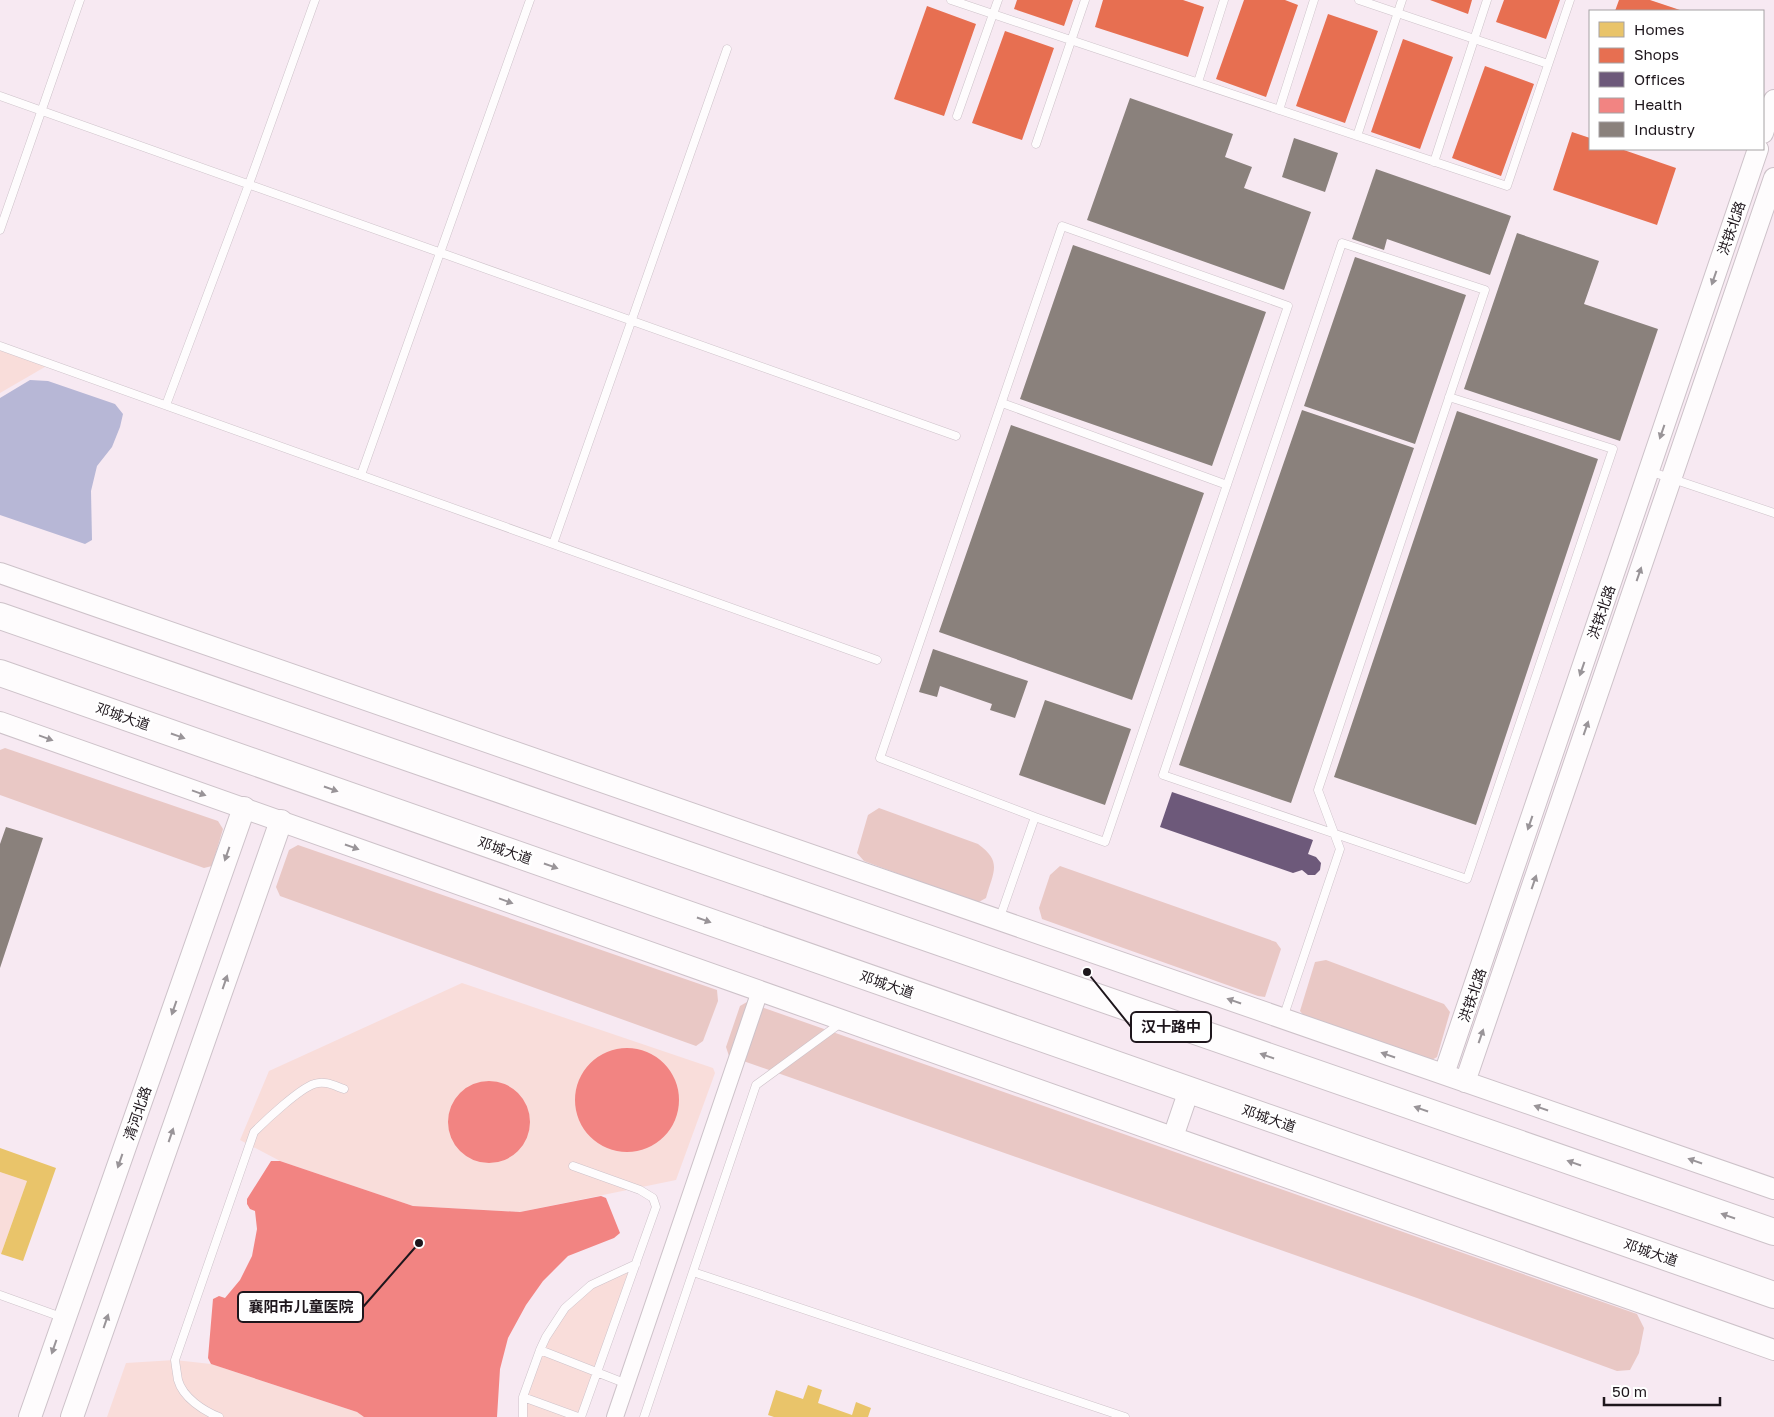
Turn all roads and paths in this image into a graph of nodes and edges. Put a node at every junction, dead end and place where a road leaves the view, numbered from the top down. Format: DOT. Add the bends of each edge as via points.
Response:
graph roads {
  1 [pos="80,0"];
  2 [pos="314,0"];
  3 [pos="530,0"];
  4 [pos="951,0"];
  5 [pos="998,0"];
  6 [pos="1085,0"];
  7 [pos="1224,0"];
  8 [pos="1314,0"];
  9 [pos="1359,0"];
  10 [pos="1402,0"];
  11 [pos="1487,0"];
  12 [pos="1570,0"];
  13 [pos="1398,13"];
  14 [pos="993,14"];
  15 [pos="1474,39"];
  16 [pos="1071,40"];
  17 [pos="727,49"];
  18 [pos="1548,64"];
  19 [pos="1198,82"];
  20 [pos="0,96"];
  21 [pos="1774,100"];
  22 [pos="1279,110"];
  23 [pos="42,111"];
  24 [pos="957,116"];
  25 [pos="1764,130"];
  26 [pos="1358,136"];
  27 [pos="1036,144"];
  28 [pos="1758,150"];
  29 [pos="1434,162"];
  30 [pos="1774,178"];
  31 [pos="249,184"];
  32 [pos="3,210"];
  33 [pos="0,230"];
  34 [pos="440,252"];
  35 [pos="632,320"];
  36 [pos="0,346"];
  37 [pos="1449,397"];
  38 [pos="1002,403"];
  39 [pos="166,405"];
  40 [pos="956,436"];
  41 [pos="1649,470"];
  42 [pos="361,475"];
  43 [pos="1672,478"];
  44 [pos="1227,485"];
  45 [pos="1774,513"];
  46 [pos="553,544"];
  47 [pos="0,573"];
  48 [pos="0,616"];
  49 [pos="877,660"];
  50 [pos="0,673"];
  51 [pos="0,722"];
  52 [pos="244,808"];
  53 [pos="1035,817"];
  54 [pos="281,821"];
  55 [pos="1335,834"];
  56 [pos="999,920"];
  57 [pos="760,991"];
  58 [pos="1283,1018"];
  59 [pos="843,1021"];
  60 [pos="1444,1074"];
  61 [pos="1465,1082"];
  62 [pos="344,1089"];
  63 [pos="1189,1090"];
  64 [pos="1173,1137"];
  65 [pos="573,1166"];
  66 [pos="1774,1189"];
  67 [pos="1774,1232"];
  68 [pos="636,1264"];
  69 [pos="693,1272"];
  70 [pos="0,1295"];
  71 [pos="1774,1295"];
  72 [pos="64,1318"];
  73 [pos="540,1350"];
  74 [pos="1774,1350"];
  75 [pos="597,1373"];
  76 [pos="627,1384"];
  77 [pos="524,1397"];
  78 [pos="30,1417"];
  79 [pos="72,1417"];
  80 [pos="219,1417"];
  81 [pos="523,1417"];
  82 [pos="580,1417"];
  83 [pos="615,1417"];
  84 [pos="644,1417"];
  85 [pos="1125,1417"];
  1 -- 23 [label="lane"];
  2 -- 31 [label="lane"];
  3 -- 34 [label="lane"];
  4 -- 14 [label="lane"];
  5 -- 14 [label="lane"];
  6 -- 16 [label="lane"];
  7 -- 19 [label="lane"];
  8 -- 22 [label="lane"];
  9 -- 13 [label="lane"];
  10 -- 13 [label="lane"];
  11 -- 15 [label="lane"];
  12 -- 18 [label="lane"];
  13 -- 15 [label="lane"];
  13 -- 26 [label="lane"];
  14 -- 16 [label="lane"];
  14 -- 24 [label="lane"];
  15 -- 18 [label="lane"];
  15 -- 29 [label="lane"];
  16 -- 19 [label="lane"];
  16 -- 27 [label="lane"];
  17 -- 35 [label="lane"];
  18 -- 29 [label="lane" via="1508,186"];
  19 -- 22 [label="lane"];
  20 -- 23 [label="lane"];
  21 -- 25 [label="street"];
  22 -- 26 [label="lane"];
  23 -- 31 [label="lane"];
  23 -- 32 [label="lane"];
  26 -- 29 [label="lane"];
  28 -- 41 [label="street, 洪铁北路, one-way"];
  30 -- 43 [label="street, 洪铁北路"];
  31 -- 34 [label="lane"];
  31 -- 39 [label="lane"];
  32 -- 33 [label="lane"];
  34 -- 35 [label="lane"];
  34 -- 42 [label="lane"];
  35 -- 40 [label="lane"];
  35 -- 46 [label="lane"];
  36 -- 39 [label="lane"];
  37 -- 55 [label="lane" via="1318,790"];
  37 -- 55 [label="lane" via="1613,449 1467,879"];
  37 -- 55 [label="lane" via="1485,290 1342,243 1163,776"];
  38 -- 44 [label="lane"];
  38 -- 44 [label="lane" via="1062,226 1288,306"];
  38 -- 53 [label="lane" via="880,758"];
  39 -- 42 [label="lane"];
  41 -- 43 [label="lane"];
  41 -- 60 [label="street, 洪铁北路, one-way"];
  42 -- 46 [label="lane"];
  43 -- 45 [label="lane"];
  61 -- 43 [label="street, 洪铁北路, one-way"];
  44 -- 53 [label="lane" via="1105,842"];
  46 -- 49 [label="lane"];
  47 -- 56 [label="street"];
  67 -- 48 [label="highway, one-way"];
  50 -- 63 [label="highway, 邓城大道, one-way"];
  51 -- 52 [label="street, one-way"];
  52 -- 54 [label="street"];
  52 -- 72 [label="main road, 清河北路, one-way"];
  53 -- 56 [label="lane"];
  54 -- 57 [label="street, one-way"];
  79 -- 54 [label="main road, one-way"];
  55 -- 58 [label="lane" via="1340,849"];
  58 -- 56 [label="street, one-way"];
  57 -- 59 [label="street"];
  57 -- 76 [label="street"];
  60 -- 58 [label="street, one-way"];
  59 -- 64 [label="street"];
  59 -- 69 [label="lane" via="756,1086"];
  60 -- 61 [label="street"];
  66 -- 61 [label="street, one-way"];
  62 -- 80 [label="lane" via="329,1083 315,1084 254,1132 175,1360 179,1383 192,1400"];
  63 -- 64 [label="street"];
  63 -- 71 [label="highway, 邓城大道"];
  64 -- 74 [label="street"];
  65 -- 68 [label="lane" via="640,1190 653,1198 656,1207"];
  68 -- 73 [label="lane" via="591,1286 565,1308"];
  68 -- 75 [label="lane"];
  69 -- 84 [label="lane"];
  69 -- 85 [label="lane"];
  70 -- 72 [label="lane"];
  72 -- 78 [label="main road, 清河北路, one-way"];
  73 -- 75 [label="lane"];
  73 -- 77 [label="lane"];
  75 -- 76 [label="lane"];
  75 -- 82 [label="lane"];
  76 -- 83 [label="street"];
  77 -- 81 [label="lane"];
  77 -- 82 [label="lane"];
}
